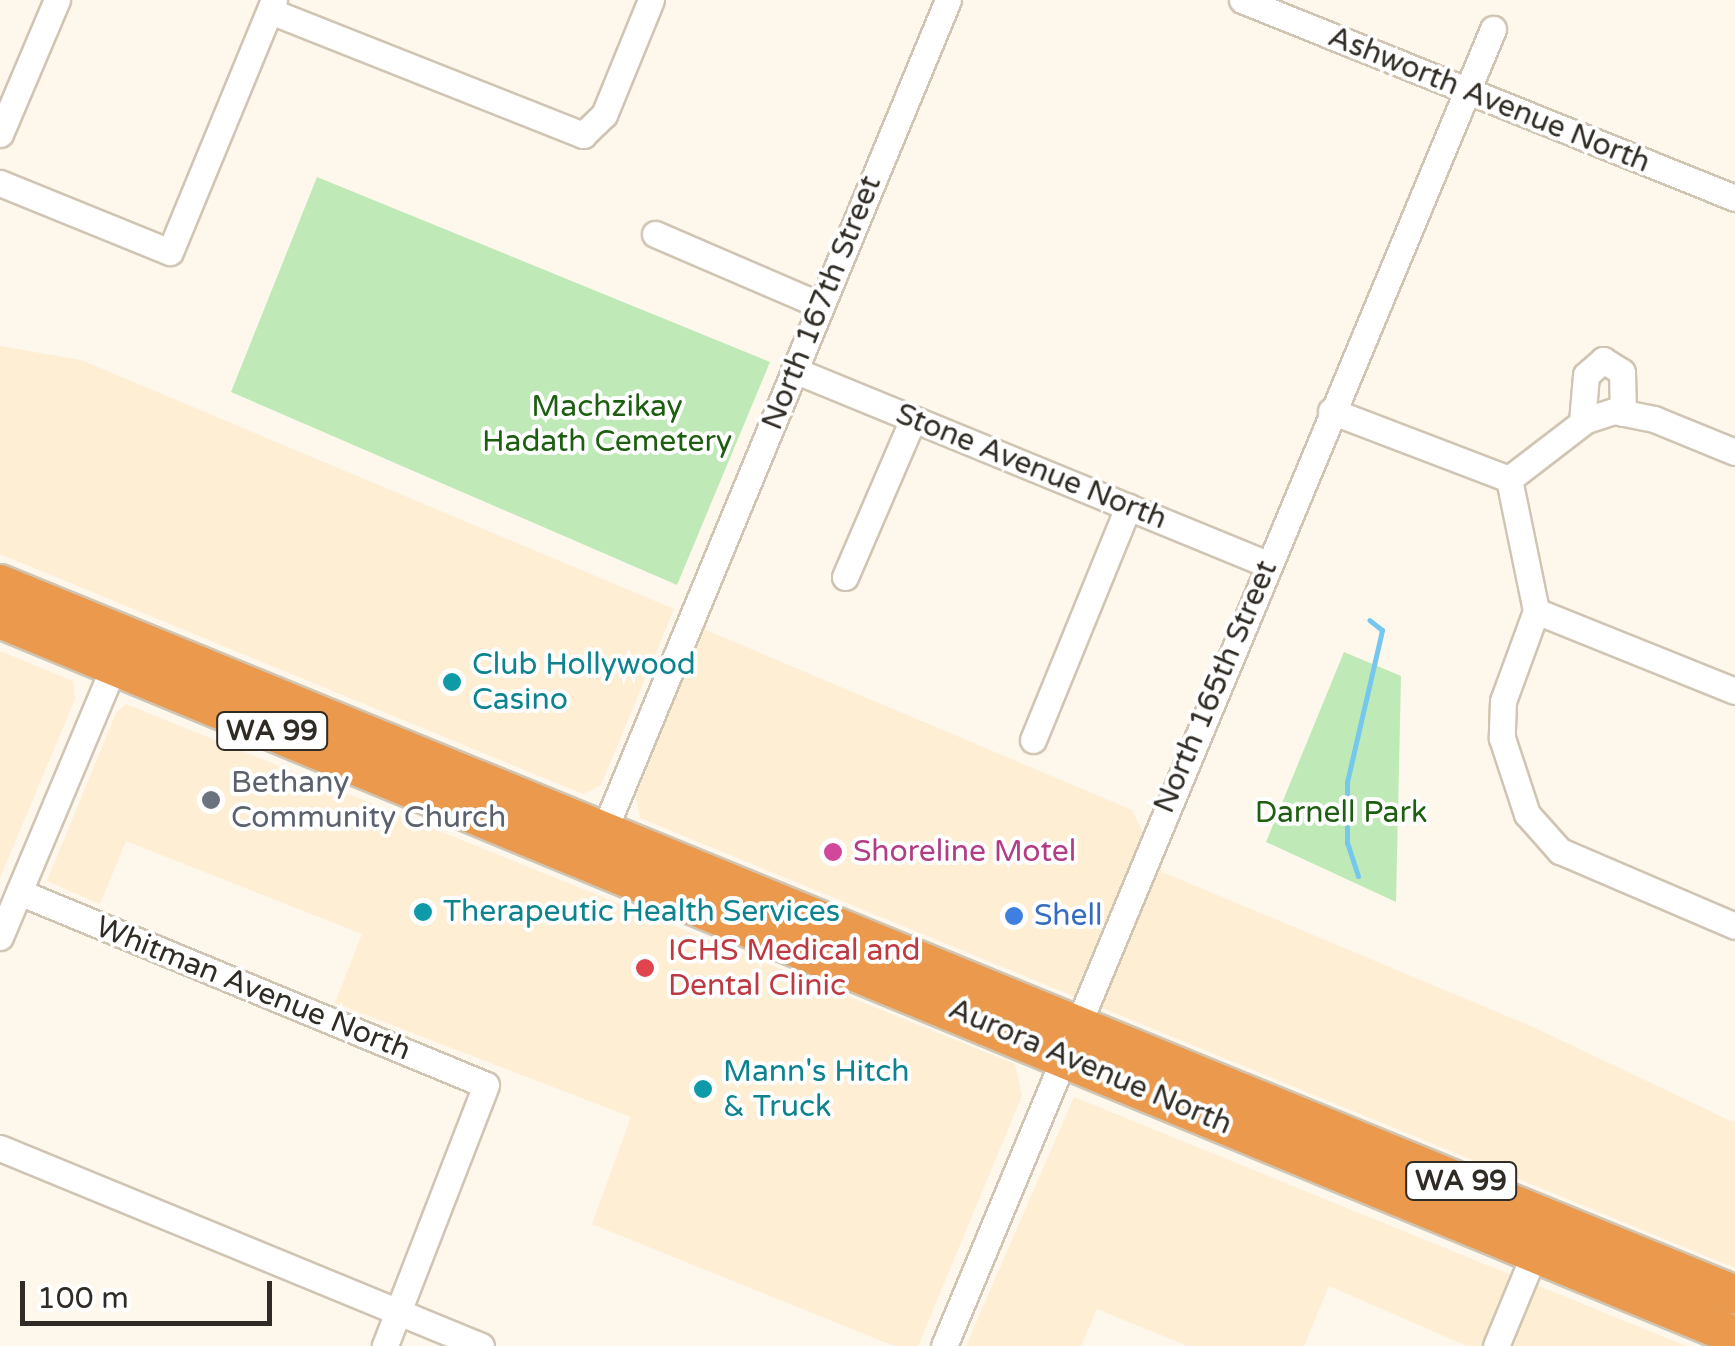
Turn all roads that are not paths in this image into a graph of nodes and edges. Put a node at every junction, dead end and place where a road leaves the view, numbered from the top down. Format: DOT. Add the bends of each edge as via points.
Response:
graph roads {
  1 [pos="57,0"];
  2 [pos="651,0"];
  3 [pos="948,0"];
  4 [pos="1242,0"];
  5 [pos="272,6"];
  6 [pos="1493,30"];
  7 [pos="1466,92"];
  8 [pos="0,134"];
  9 [pos="0,183"];
  10 [pos="1735,198"];
  11 [pos="655,234"];
  12 [pos="820,305"];
  13 [pos="794,370"];
  14 [pos="1331,411"];
  15 [pos="1624,413"];
  16 [pos="913,419"];
  17 [pos="1582,422"];
  18 [pos="1735,452"];
  19 [pos="1508,479"];
  20 [pos="1128,507"];
  21 [pos="1268,564"];
  22 [pos="845,577"];
  23 [pos="0,584"];
  24 [pos="1536,611"];
  25 [pos="0,619"];
  26 [pos="114,668"];
  27 [pos="1735,690"];
  28 [pos="1033,740"];
  29 [pos="605,828"];
  30 [pos="19,892"];
  31 [pos="1735,926"];
  32 [pos="0,937"];
  33 [pos="1071,1042"];
  34 [pos="0,1148"];
  35 [pos="1535,1252"];
  36 [pos="1735,1295"];
  37 [pos="398,1314"];
  38 [pos="1735,1336"];
  39 [pos="385,1346"];
  40 [pos="481,1346"];
  41 [pos="944,1346"];
  42 [pos="1496,1346"];
  1 -- 8 [label="street"];
  2 -- 5 [label="street" via="604,114 582,135"];
  3 -- 12 [label="street, North 167th Street"];
  4 -- 7 [label="street, Ashworth Avenue North"];
  5 -- 9 [label="street" via="170,252"];
  6 -- 7 [label="street, North 165th Street"];
  7 -- 10 [label="street, Ashworth Avenue North"];
  7 -- 14 [label="street, North 165th Street"];
  11 -- 12 [label="street"];
  12 -- 13 [label="street, North 167th Street"];
  13 -- 16 [label="street, Stone Avenue North"];
  13 -- 29 [label="street, North 167th Street"];
  14 -- 19 [label="street"];
  14 -- 21 [label="street, North 165th Street"];
  15 -- 17 [label="street"];
  15 -- 17 [label="street" via="1622,372 1603,360 1586,374"];
  15 -- 18 [label="street"];
  16 -- 20 [label="street, Stone Avenue North"];
  16 -- 22 [label="street"];
  17 -- 19 [label="street"];
  19 -- 24 [label="street"];
  20 -- 21 [label="street, Stone Avenue North"];
  20 -- 28 [label="street"];
  21 -- 33 [label="street, North 165th Street"];
  23 -- 29 [label="highway, Aurora Avenue North / WA 99"];
  24 -- 27 [label="street"];
  24 -- 31 [label="street" via="1503,701 1502,738 1527,814 1560,851"];
  25 -- 26 [label="highway, Aurora Avenue North / WA 99"];
  26 -- 30 [label="street"];
  26 -- 33 [label="highway, Aurora Avenue North / WA 99"];
  29 -- 33 [label="highway, Aurora Avenue North / WA 99"];
  30 -- 32 [label="street"];
  30 -- 37 [label="street, Whitman Avenue North" via="486,1085"];
  33 -- 35 [label="highway, Aurora Avenue North / WA 99"];
  33 -- 36 [label="highway, Aurora Avenue North / WA 99"];
  33 -- 41 [label="street, North 165th Street"];
  34 -- 37 [label="street"];
  35 -- 38 [label="highway, Aurora Avenue North / WA 99"];
  35 -- 42 [label="street"];
  37 -- 39 [label="street"];
  37 -- 40 [label="street"];
}
